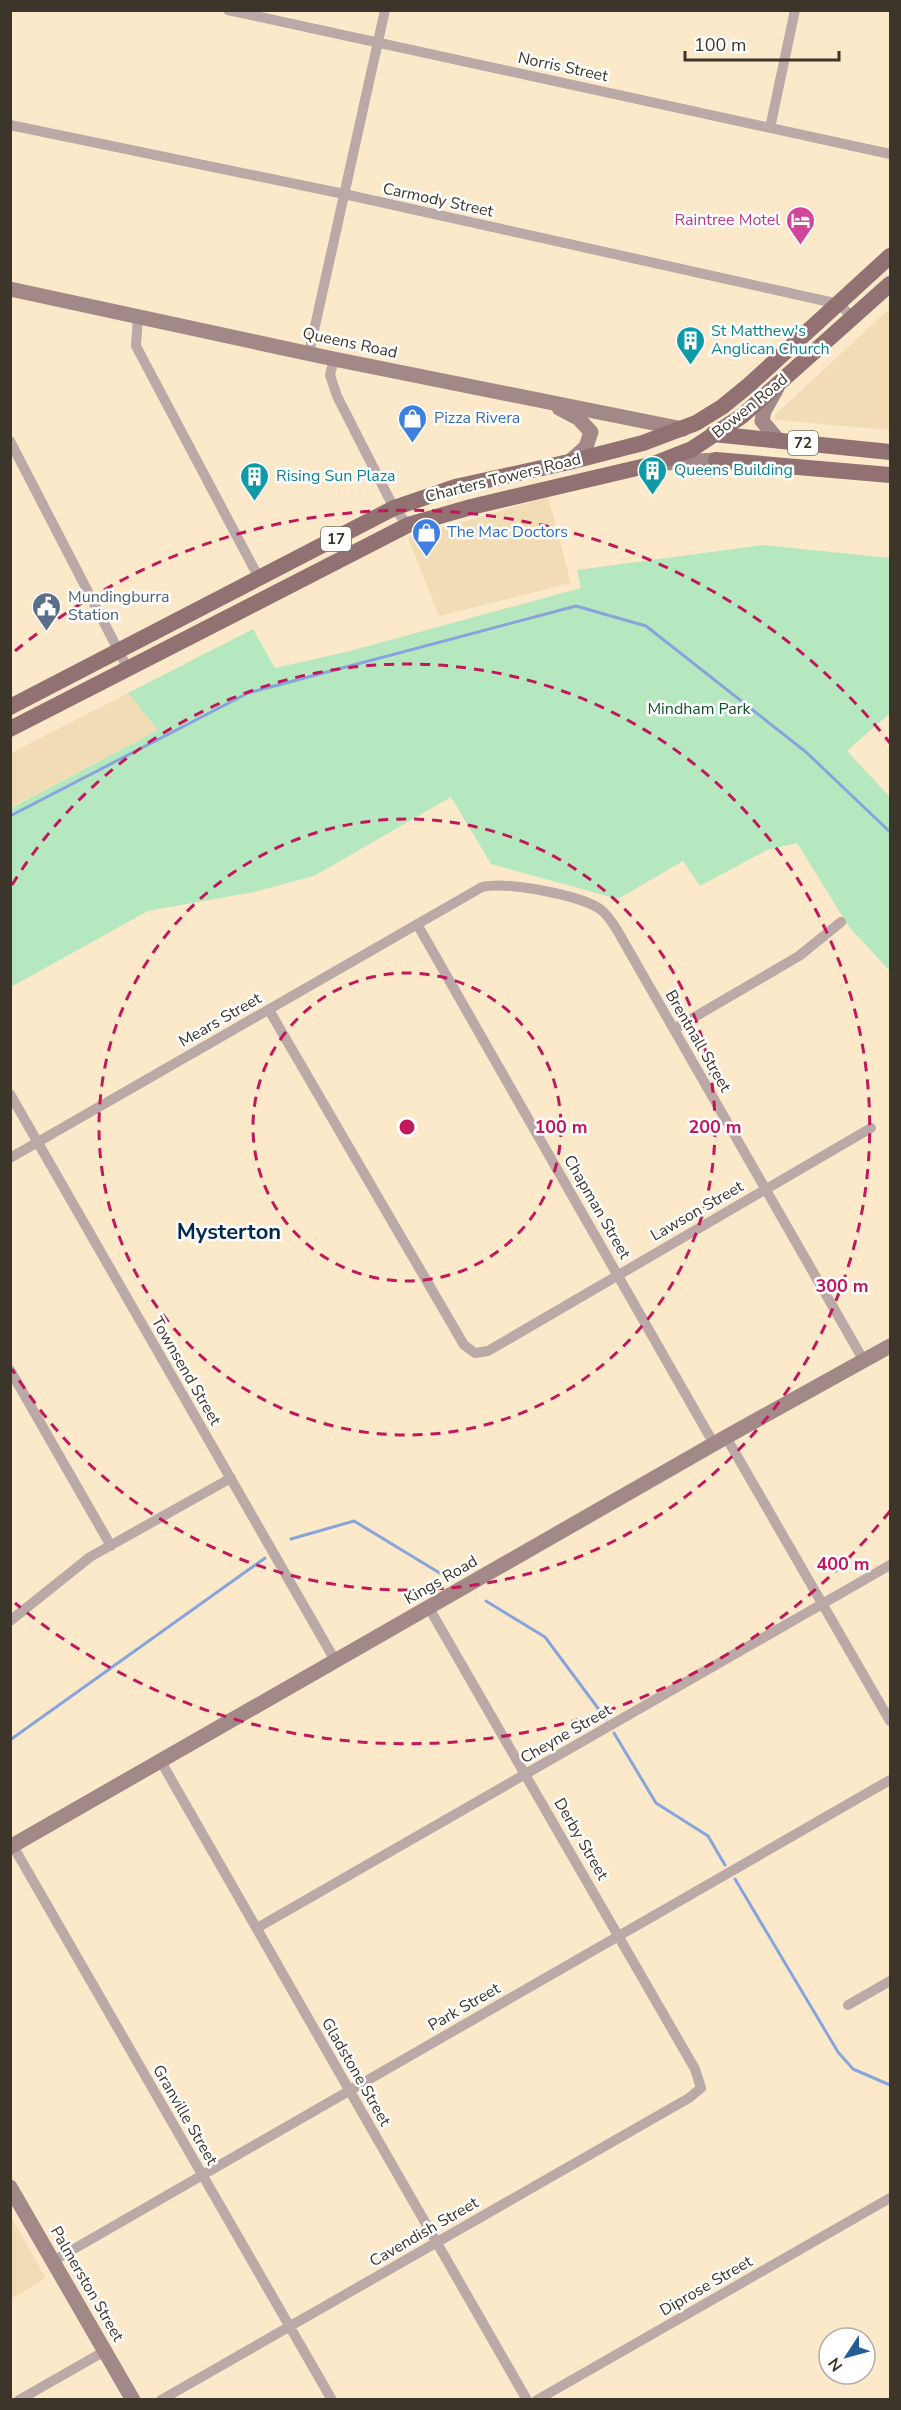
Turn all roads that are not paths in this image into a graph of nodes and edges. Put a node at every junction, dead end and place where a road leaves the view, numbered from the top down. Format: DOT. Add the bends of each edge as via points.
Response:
graph roads {
  1 [pos="228,10"];
  2 [pos="385,10"];
  3 [pos="795,10"];
  4 [pos="379,42"];
  5 [pos="10,125"];
  6 [pos="770,128"];
  7 [pos="891,154"];
  8 [pos="344,194"];
  9 [pos="891,256"];
  10 [pos="891,284"];
  11 [pos="10,289"];
  12 [pos="839,304"];
  13 [pos="138,316"];
  14 [pos="853,318"];
  15 [pos="309,353"];
  16 [pos="334,359"];
  17 [pos="780,383"];
  18 [pos="540,399"];
  19 [pos="683,429"];
  20 [pos="716,435"];
  21 [pos="10,441"];
  22 [pos="780,441"];
  23 [pos="891,452"];
  24 [pos="716,460"];
  25 [pos="569,462"];
  26 [pos="654,464"];
  27 [pos="891,475"];
  28 [pos="394,508"];
  29 [pos="408,525"];
  30 [pos="260,580"];
  31 [pos="119,652"];
  32 [pos="128,669"];
  33 [pos="10,707"];
  34 [pos="10,729"];
  35 [pos="841,921"];
  36 [pos="417,924"];
  37 [pos="269,1010"];
  38 [pos="674,1029"];
  39 [pos="10,1094"];
  40 [pos="871,1128"];
  41 [pos="38,1141"];
  42 [pos="10,1158"];
  43 [pos="765,1190"];
  44 [pos="618,1275"];
  45 [pos="891,1346"];
  46 [pos="864,1361"];
  47 [pos="12,1377"];
  48 [pos="720,1440"];
  49 [pos="231,1478"];
  50 [pos="111,1546"];
  51 [pos="891,1565"];
  52 [pos="823,1604"];
  53 [pos="429,1608"];
  54 [pos="10,1622"];
  55 [pos="336,1662"];
  56 [pos="891,1721"];
  57 [pos="160,1760"];
  58 [pos="526,1774"];
  59 [pos="891,1780"];
  60 [pos="12,1846"];
  61 [pos="257,1928"];
  62 [pos="618,1936"];
  63 [pos="891,1981"];
  64 [pos="848,2006"];
  65 [pos="701,2088"];
  66 [pos="349,2090"];
  67 [pos="202,2176"];
  68 [pos="11,2190"];
  69 [pos="891,2198"];
  70 [pos="436,2242"];
  71 [pos="53,2261"];
  72 [pos="289,2326"];
  73 [pos="105,2351"];
  74 [pos="19,2400"];
  75 [pos="133,2400"];
  76 [pos="161,2400"];
  77 [pos="332,2400"];
  78 [pos="527,2400"];
  79 [pos="537,2400"];
  1 -- 4 [label="street, Norris Street"];
  2 -- 4 [label="street"];
  3 -- 6 [label="street"];
  4 -- 6 [label="street, Norris Street"];
  4 -- 8 [label="street"];
  5 -- 8 [label="street, Carmody Street"];
  6 -- 7 [label="street, Norris Street"];
  8 -- 12 [label="street, Carmody Street"];
  8 -- 15 [label="street"];
  9 -- 12 [label="main road, Bowen Road / 17"];
  10 -- 14 [label="main road, Bowen Road / 17"];
  11 -- 13 [label="main road, Queens Road"];
  12 -- 14 [label="street"];
  12 -- 19 [label="main road, Bowen Road / 17" via="736,395 708,417"];
  13 -- 15 [label="main road, Queens Road"];
  13 -- 30 [label="street" via="136,346"];
  14 -- 17 [label="main road, Bowen Road / 17"];
  15 -- 16 [label="main road, Queens Road"];
  16 -- 18 [label="main road, Queens Road"];
  16 -- 28 [label="street" via="330,375 337,396"];
  17 -- 20 [label="main road, Bowen Road / 17"];
  17 -- 22 [label="main road" via="762,416 764,426"];
  18 -- 19 [label="main road, Queens Road"];
  18 -- 25 [label="main road" via="578,418 589,428 589,444"];
  19 -- 20 [label="main road"];
  19 -- 25 [label="main road, Charters Towers Road / 17"];
  20 -- 22 [label="main road, 72"];
  20 -- 26 [label="main road, Bowen Road / 17"];
  21 -- 31 [label="street"];
  22 -- 23 [label="main road, 72"];
  24 -- 26 [label="main road"];
  24 -- 27 [label="main road, 72"];
  25 -- 28 [label="main road, Charters Towers Road / 17" via="455,487"];
  26 -- 29 [label="main road, Charters Towers Road / 17"];
  28 -- 29 [label="street"];
  28 -- 30 [label="main road, Charters Towers Road / 17"];
  29 -- 32 [label="main road, Charters Towers Road / 17"];
  30 -- 31 [label="main road, Charters Towers Road / 17"];
  31 -- 32 [label="street"];
  31 -- 33 [label="main road, Charters Towers Road / 17"];
  32 -- 34 [label="main road, Charters Towers Road / 17"];
  35 -- 38 [label="street" via="799,956"];
  36 -- 37 [label="street, Mears Street"];
  36 -- 38 [label="street, Brentnall Street" via="473,891 493,884 514,885 591,904 610,918"];
  36 -- 44 [label="street, Chapman Street"];
  37 -- 41 [label="street, Mears Street"];
  37 -- 44 [label="street, Lawson Street" via="464,1345 475,1353 488,1351"];
  38 -- 43 [label="street, Brentnall Street"];
  39 -- 41 [label="street, Townsend Street"];
  40 -- 43 [label="street, Lawson Street"];
  41 -- 42 [label="street, Mears Street"];
  41 -- 49 [label="street, Townsend Street"];
  43 -- 44 [label="street, Lawson Street"];
  43 -- 46 [label="street, Brentnall Street"];
  44 -- 48 [label="street, Chapman Street"];
  45 -- 46 [label="main road, Kings Road"];
  46 -- 48 [label="main road, Kings Road"];
  47 -- 50 [label="street"];
  48 -- 52 [label="street, Chapman Street"];
  48 -- 53 [label="main road, Kings Road"];
  49 -- 50 [label="street"];
  49 -- 55 [label="street, Townsend Street"];
  50 -- 54 [label="street" via="90,1557"];
  51 -- 52 [label="street, Cheyne Street"];
  52 -- 56 [label="street, Chapman Street"];
  52 -- 58 [label="street, Cheyne Street"];
  53 -- 55 [label="main road, Kings Road"];
  53 -- 58 [label="street, Derby Street"];
  55 -- 57 [label="main road, Kings Road"];
  57 -- 60 [label="main road, Kings Road"];
  57 -- 61 [label="street, Gladstone Street"];
  58 -- 61 [label="street, Cheyne Street"];
  58 -- 62 [label="street, Derby Street"];
  59 -- 62 [label="street, Park Street"];
  60 -- 67 [label="street, Granville Street"];
  61 -- 66 [label="street, Gladstone Street"];
  62 -- 65 [label="street, Derby Street" via="695,2068"];
  62 -- 66 [label="street, Park Street"];
  63 -- 64 [label="street"];
  65 -- 70 [label="street, Cavendish Street"];
  66 -- 67 [label="street, Park Street"];
  66 -- 70 [label="street, Gladstone Street"];
  67 -- 71 [label="street, Park Street"];
  67 -- 72 [label="street, Granville Street"];
  68 -- 71 [label="main road, Palmerston Street"];
  69 -- 79 [label="street, Diprose Street"];
  70 -- 72 [label="street, Cavendish Street"];
  70 -- 78 [label="street, Gladstone Street"];
  71 -- 73 [label="main road, Palmerston Street"];
  72 -- 76 [label="street, Cavendish Street"];
  72 -- 77 [label="street, Granville Street"];
  73 -- 74 [label="street"];
  73 -- 75 [label="main road, Palmerston Street"];
}
